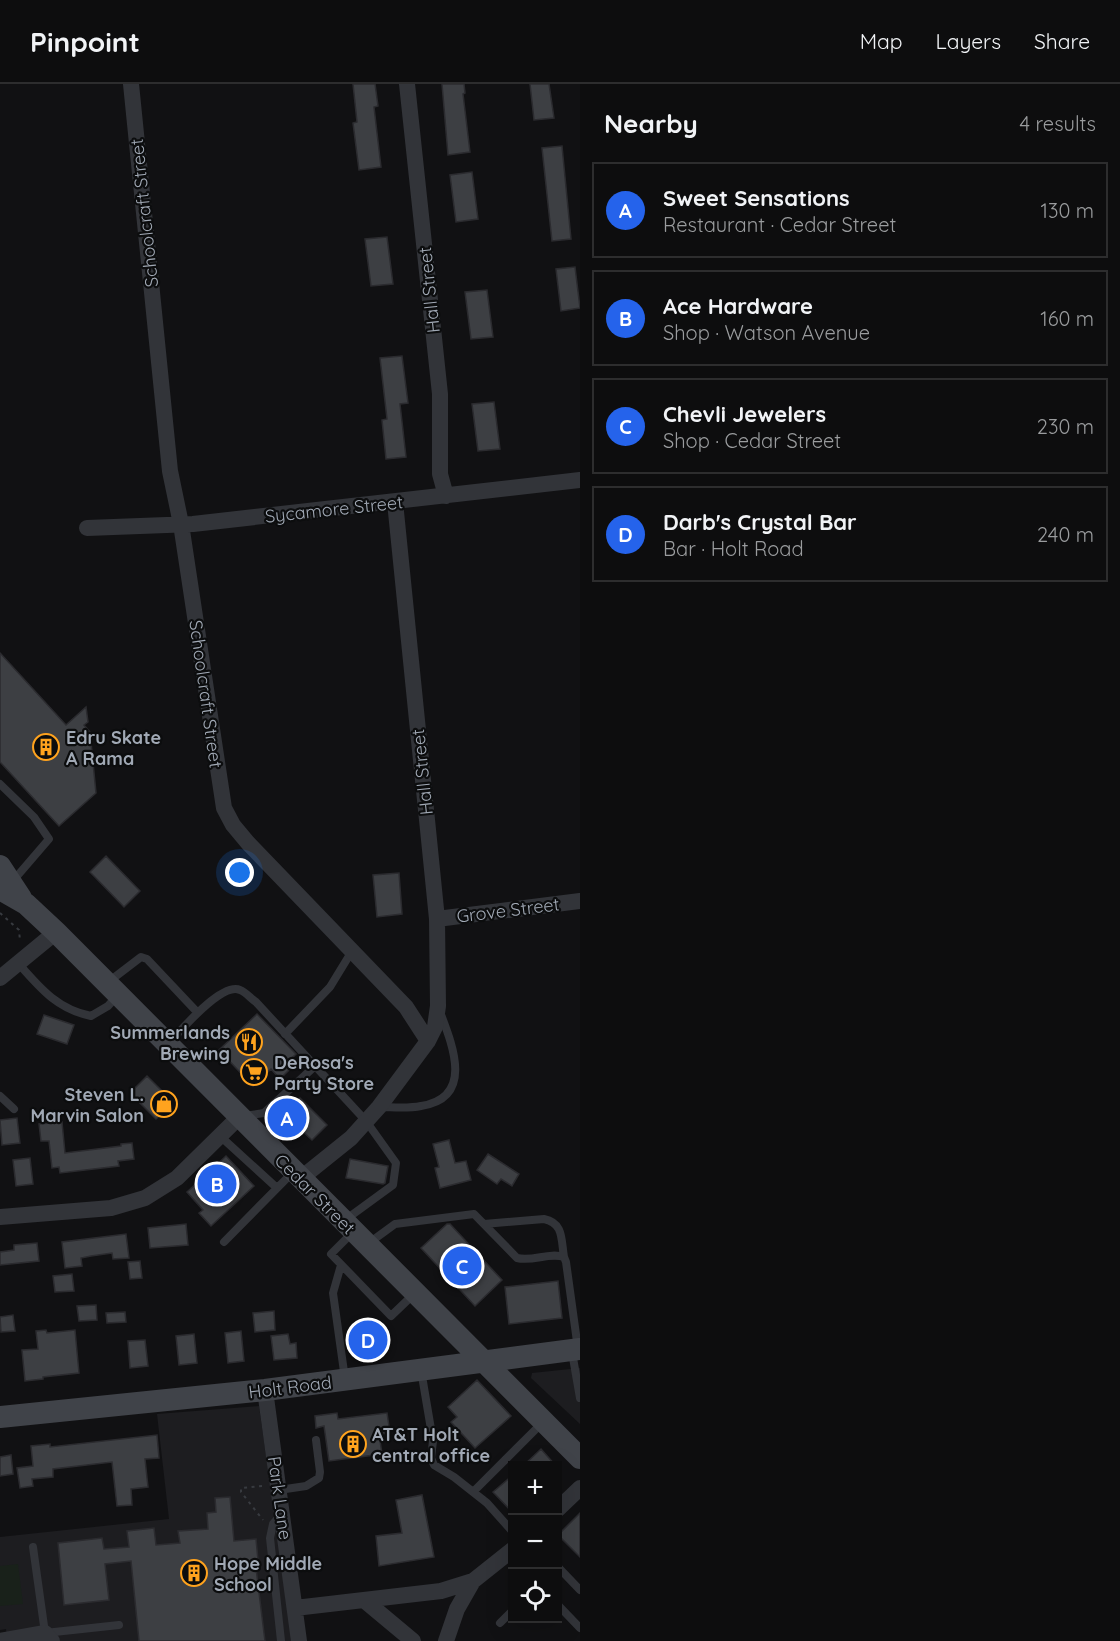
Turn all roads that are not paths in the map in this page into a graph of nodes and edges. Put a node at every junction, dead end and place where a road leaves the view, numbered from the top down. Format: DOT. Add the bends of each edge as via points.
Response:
graph roads {
  1 [pos="131,84"];
  2 [pos="407,84"];
  3 [pos="580,480"];
  4 [pos="446,496"];
  5 [pos="395,502"];
  6 [pos="181,524"];
  7 [pos="87,528"];
  8 [pos="0,784"];
  9 [pos="3,888"];
  10 [pos="580,901"];
  11 [pos="437,919"];
  12 [pos="56,932"];
  13 [pos="352,951"];
  14 [pos="18,963"];
  15 [pos="0,978"];
  16 [pos="113,989"];
  17 [pos="438,1006"];
  18 [pos="197,1012"];
  19 [pos="285,1034"];
  20 [pos="428,1041"];
  21 [pos="167,1045"];
  22 [pos="315,1066"];
  23 [pos="0,1096"];
  24 [pos="379,1107"];
  25 [pos="14,1109"];
  26 [pos="239,1117"];
  27 [pos="366,1121"];
  28 [pos="220,1136"];
  29 [pos="297,1176"];
  30 [pos="277,1188"];
  31 [pos="0,1217"];
  32 [pos="484,1224"];
  33 [pos="354,1233"];
  34 [pos="224,1242"];
  35 [pos="564,1257"];
  36 [pos="341,1265"];
  37 [pos="415,1293"];
  38 [pos="577,1350"];
  39 [pos="484,1362"];
  40 [pos="421,1370"];
  41 [pos="345,1380"];
  42 [pos="266,1390"];
  43 [pos="580,1398"];
  44 [pos="0,1417"];
  45 [pos="544,1421"];
  46 [pos="316,1440"];
  47 [pos="580,1458"];
  48 [pos="273,1487"];
  49 [pos="580,1488"];
  50 [pos="472,1492"];
  51 [pos="562,1505"];
  52 [pos="282,1513"];
  53 [pos="508,1526"];
  54 [pos="33,1547"];
  55 [pos="508,1554"];
  56 [pos="560,1569"];
  57 [pos="474,1581"];
  58 [pos="580,1590"];
  59 [pos="364,1600"];
  60 [pos="295,1608"];
  61 [pos="562,1609"];
  62 [pos="508,1616"];
  63 [pos="500,1623"];
  64 [pos="119,1625"];
  65 [pos="580,1628"];
  66 [pos="50,1637"];
  67 [pos="0,1641"];
  68 [pos="281,1641"];
  69 [pos="299,1641"];
  70 [pos="413,1641"];
  71 [pos="446,1641"];
  1 -- 6 [label="street, Schoolcraft Street" via="170,471"];
  2 -- 4 [label="street, Hall Street" via="440,394 440,474"];
  3 -- 4 [label="street, Sycamore Street"];
  4 -- 5 [label="street, Sycamore Street"];
  5 -- 6 [label="street, Sycamore Street"];
  5 -- 11 [label="street, Hall Street"];
  6 -- 7 [label="street, Sycamore Street"];
  6 -- 13 [label="street, Schoolcraft Street" via="224,808 248,843"];
  8 -- 9 [label="lane" via="34,817 49,839"];
  9 -- 12 [label="main road, Cedar Street"];
  10 -- 11 [label="street, Grove Street"];
  11 -- 17 [label="street, Hall Street"];
  12 -- 14 [label="street"];
  12 -- 16 [label="main road, Cedar Street"];
  13 -- 19 [label="lane" via="330,987"];
  13 -- 20 [label="street, Schoolcraft Street" via="406,1007"];
  14 -- 15 [label="street"];
  14 -- 16 [label="lane" via="44,993 74,1012 91,1016 108,1006"];
  16 -- 18 [label="lane" via="141,957"];
  16 -- 21 [label="main road, Cedar Street"];
  17 -- 20 [label="street, Hall Street"];
  17 -- 24 [label="lane" via="453,1046 456,1069 452,1087 438,1101 420,1107"];
  18 -- 19 [label="lane" via="229,989 240,990"];
  18 -- 21 [label="lane"];
  19 -- 22 [label="lane"];
  20 -- 24 [label="street"];
  21 -- 26 [label="main road, Cedar Street"];
  22 -- 26 [label="lane" via="264,1113"];
  22 -- 27 [label="lane"];
  23 -- 25 [label="lane"];
  24 -- 27 [label="street"];
  26 -- 28 [label="street"];
  26 -- 29 [label="main road, Cedar Street"];
  27 -- 29 [label="street" via="351,1138"];
  27 -- 33 [label="lane" via="396,1162 393,1185"];
  28 -- 30 [label="lane"];
  28 -- 31 [label="street" via="177,1178 130,1204"];
  29 -- 30 [label="lane"];
  29 -- 33 [label="main road, Cedar Street"];
  30 -- 34 [label="lane"];
  32 -- 33 [label="lane" via="474,1214 467,1214"];
  32 -- 35 [label="lane" via="517,1258"];
  32 -- 35 [label="lane" via="553,1221 558,1225"];
  33 -- 36 [label="lane" via="331,1254"];
  33 -- 37 [label="main road, Cedar Street"];
  35 -- 38 [label="lane"];
  36 -- 37 [label="lane" via="391,1316"];
  36 -- 41 [label="lane" via="333,1293"];
  37 -- 39 [label="main road, Cedar Street"];
  38 -- 39 [label="main road, Holt Road"];
  38 -- 43 [label="lane"];
  39 -- 40 [label="main road, Holt Road"];
  39 -- 45 [label="main road, Cedar Street"];
  40 -- 41 [label="main road, Holt Road"];
  40 -- 50 [label="lane" via="433,1441 431,1458 434,1465"];
  41 -- 42 [label="main road, Holt Road"];
  42 -- 44 [label="main road, Holt Road"];
  42 -- 48 [label="street, Park Lane"];
  45 -- 47 [label="main road, Cedar Street"];
  45 -- 50 [label="lane"];
  46 -- 48 [label="lane" via="319,1478 306,1486"];
  48 -- 52 [label="street, Park Lane"];
  49 -- 51 [label="street"];
  50 -- 53 [label="lane"];
  52 -- 60 [label="street, Park Lane"];
  52 -- 68 [label="lane" via="273,1524 270,1538"];
  54 -- 66 [label="lane"];
  55 -- 57 [label="street"];
  56 -- 58 [label="lane"];
  57 -- 59 [label="street" via="441,1591"];
  57 -- 71 [label="street" via="457,1609"];
  59 -- 60 [label="street"];
  59 -- 70 [label="street"];
  60 -- 69 [label="street, Park Lane"];
  61 -- 65 [label="lane"];
  62 -- 63 [label="lane"];
  64 -- 66 [label="lane"];
  66 -- 67 [label="street"];
}
